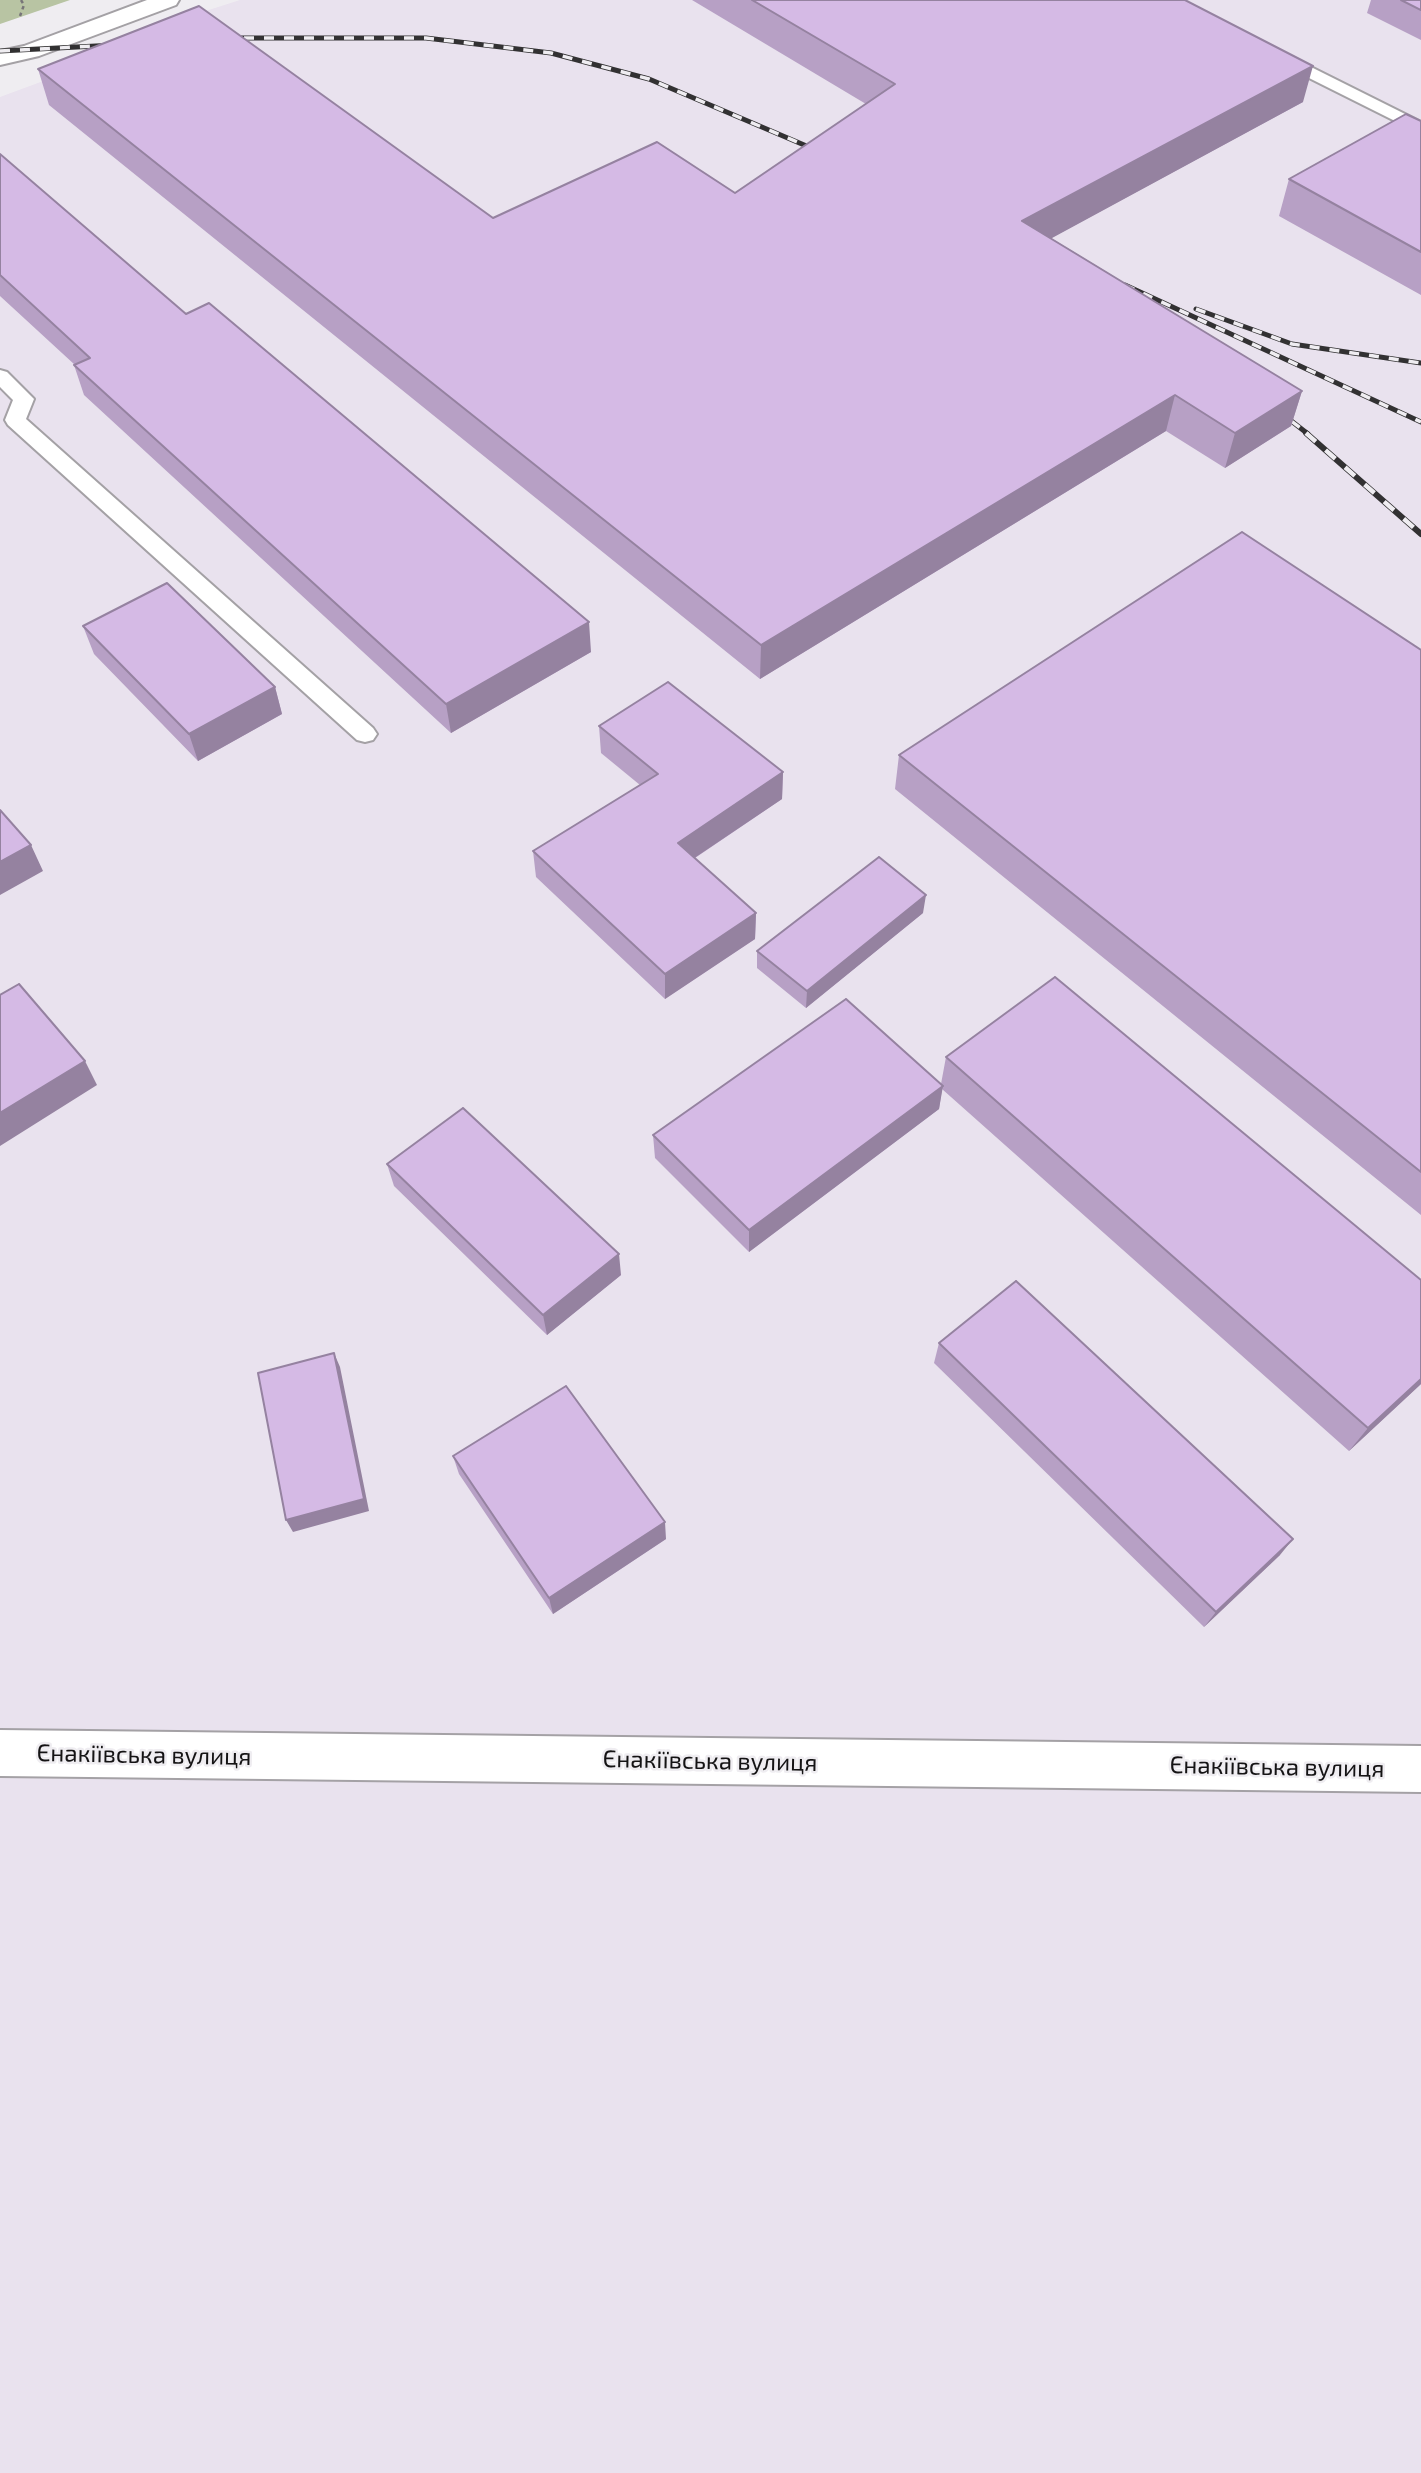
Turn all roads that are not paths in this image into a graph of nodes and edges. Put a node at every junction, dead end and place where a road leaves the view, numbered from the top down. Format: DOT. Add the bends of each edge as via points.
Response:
graph roads {
  1 [pos="169,0"];
  2 [pos="1266,49"];
  3 [pos="0,58"];
  4 [pos="1421,129"];
  5 [pos="0,376"];
  6 [pos="365,734"];
  7 [pos="0,1753"];
  8 [pos="1421,1769"];
  1 -- 3 [label="street"];
  2 -- 4 [label="lane"];
  5 -- 6 [label="lane" via="24,399 15,420"];
  7 -- 8 [label="street, Єнакіївська вулиця"];
}
